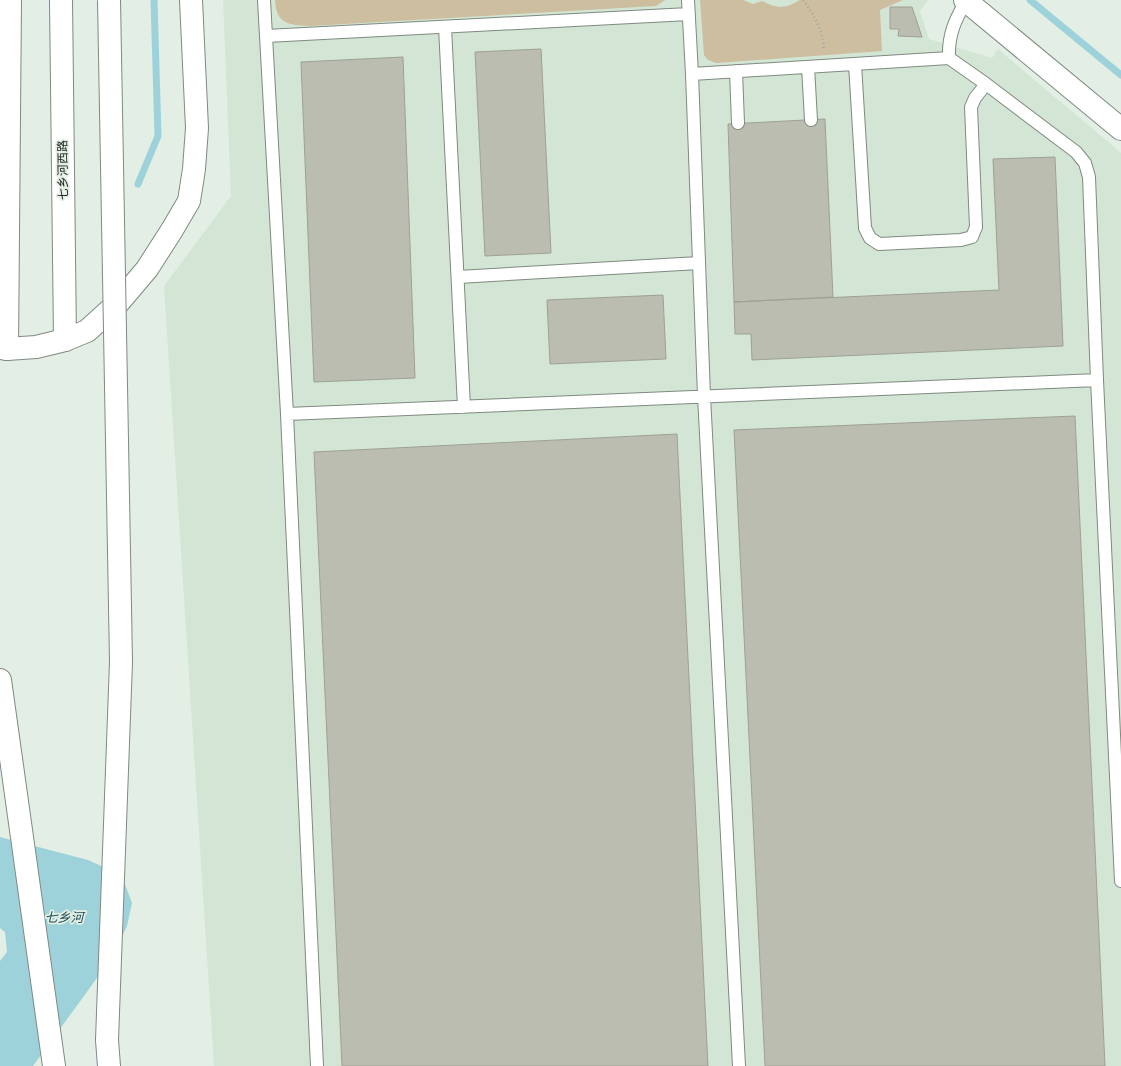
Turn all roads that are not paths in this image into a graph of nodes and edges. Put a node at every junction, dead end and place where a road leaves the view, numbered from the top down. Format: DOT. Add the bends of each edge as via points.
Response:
graph roads {
  1 [pos="10,0"];
  2 [pos="60,0"];
  3 [pos="109,0"];
  4 [pos="191,0"];
  5 [pos="264,0"];
  6 [pos="688,0"];
  7 [pos="966,0"];
  8 [pos="689,14"];
  9 [pos="445,27"];
  10 [pos="266,36"];
  11 [pos="949,58"];
  12 [pos="855,64"];
  13 [pos="808,67"];
  14 [pos="736,71"];
  15 [pos="692,74"];
  16 [pos="986,84"];
  17 [pos="811,120"];
  18 [pos="738,123"];
  19 [pos="1121,129"];
  20 [pos="699,263"];
  21 [pos="458,277"];
  22 [pos="66,340"];
  23 [pos="3,349"];
  24 [pos="1097,380"];
  25 [pos="704,396"];
  26 [pos="464,407"];
  27 [pos="287,414"];
  28 [pos="0,680"];
  29 [pos="1117,707"];
  30 [pos="1121,881"];
  31 [pos="54,1065"];
  32 [pos="110,1066"];
  33 [pos="317,1066"];
  34 [pos="739,1066"];
  1 -- 23 [label="main road"];
  2 -- 22 [label="main road, 七乡河西路"];
  3 -- 32 [label="main road, bridge" via="121,662 107,1040"];
  4 -- 22 [label="main road" via="197,128 189,201 147,269 119,302 87,331"];
  5 -- 10 [label="lane"];
  6 -- 8 [label="lane"];
  7 -- 11 [label="lane" via="954,24 948,45"];
  7 -- 19 [label="main road"];
  8 -- 9 [label="lane"];
  8 -- 15 [label="lane"];
  9 -- 10 [label="lane"];
  9 -- 21 [label="lane"];
  10 -- 27 [label="lane"];
  11 -- 12 [label="lane"];
  11 -- 16 [label="lane"];
  12 -- 13 [label="lane"];
  12 -- 16 [label="lane" via="865,228 870,238 879,244 962,240 972,237 976,228 971,107"];
  13 -- 14 [label="lane"];
  13 -- 17 [label="lane"];
  14 -- 15 [label="lane"];
  14 -- 18 [label="lane"];
  15 -- 20 [label="lane"];
  16 -- 24 [label="lane" via="1076,152 1085,163 1089,177"];
  20 -- 21 [label="lane"];
  20 -- 25 [label="lane"];
  21 -- 26 [label="lane"];
  22 -- 23 [label="main road" via="36,347"];
  24 -- 25 [label="lane"];
  24 -- 29 [label="lane"];
  25 -- 26 [label="lane"];
  25 -- 34 [label="lane"];
  26 -- 27 [label="lane"];
  27 -- 33 [label="lane"];
  28 -- 31 [label="main road"];
  29 -- 30 [label="lane"];
}
